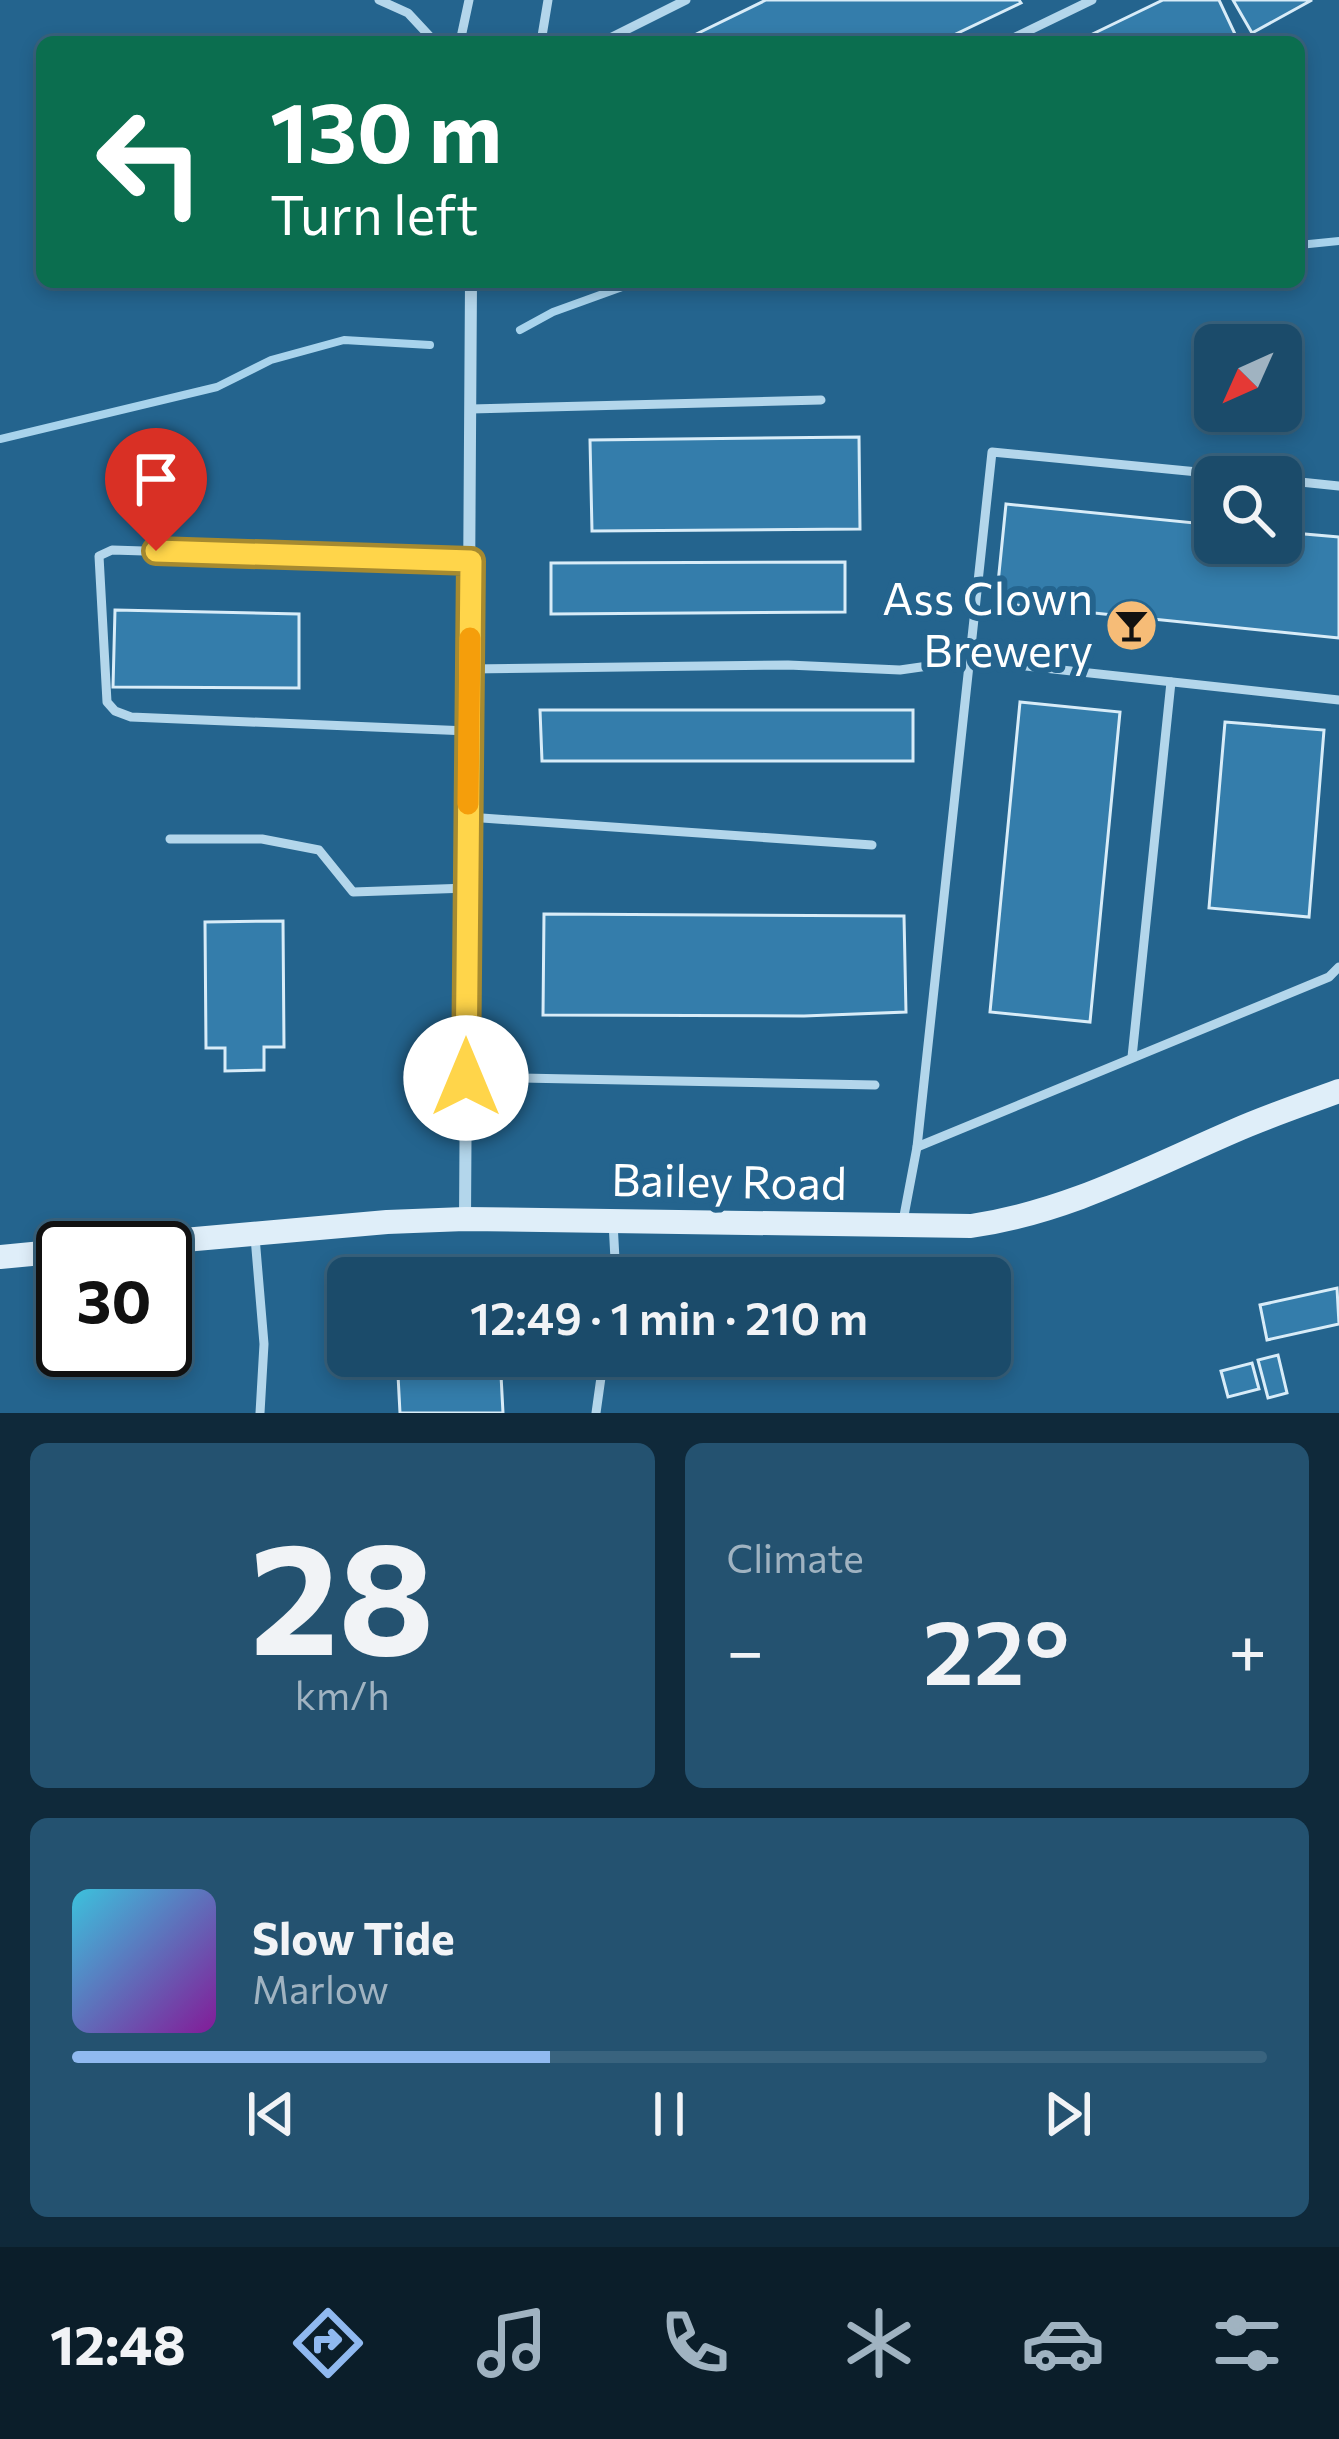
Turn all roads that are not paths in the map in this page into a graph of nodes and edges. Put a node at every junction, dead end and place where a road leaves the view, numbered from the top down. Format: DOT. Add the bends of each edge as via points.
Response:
graph roads {
  1 [pos="379,0"];
  2 [pos="469,0"];
  3 [pos="548,0"];
  4 [pos="686,0"];
  5 [pos="1092,0"];
  6 [pos="429,36"];
  7 [pos="461,36"];
  8 [pos="542,36"];
  9 [pos="614,36"];
  10 [pos="1017,36"];
  11 [pos="471,288"];
  12 [pos="821,400"];
  13 [pos="471,409"];
  14 [pos="1194,472"];
  15 [pos="1302,482"];
  16 [pos="1339,486"];
  17 [pos="471,561"];
  18 [pos="970,660"];
  19 [pos="470,669"];
  20 [pos="1171,682"];
  21 [pos="1339,700"];
  22 [pos="468,731"];
  23 [pos="468,817"];
  24 [pos="170,839"];
  25 [pos="872,844"];
  26 [pos="468,889"];
  27 [pos="1339,967"];
  28 [pos="1132,1057"];
  29 [pos="466,1078"];
  30 [pos="874,1085"];
  31 [pos="1339,1091"];
  32 [pos="917,1147"];
  33 [pos="465,1220"];
  34 [pos="613,1222"];
  35 [pos="902,1227"];
  36 [pos="255,1232"];
  37 [pos="192,1238"];
  38 [pos="36,1254"];
  39 [pos="0,1257"];
  40 [pos="615,1257"];
  41 [pos="601,1377"];
  42 [pos="260,1413"];
  43 [pos="596,1413"];
  1 -- 6 [label="lane"];
  2 -- 7 [label="lane"];
  3 -- 8 [label="lane"];
  4 -- 9 [label="lane"];
  5 -- 10 [label="lane"];
  11 -- 13 [label="street"];
  12 -- 13 [label="lane"];
  13 -- 17 [label="street"];
  14 -- 18 [label="lane" via="992,452"];
  15 -- 16 [label="lane"];
  17 -- 19 [label="street"];
  17 -- 22 [label="lane" via="112,550 99,556 107,702 115,711"];
  18 -- 19 [label="lane" via="900,670"];
  18 -- 20 [label="lane"];
  18 -- 32 [label="lane"];
  19 -- 22 [label="street"];
  20 -- 21 [label="lane"];
  20 -- 28 [label="lane"];
  22 -- 23 [label="street"];
  23 -- 25 [label="lane"];
  23 -- 26 [label="street"];
  24 -- 26 [label="lane" via="262,839 319,850 353,892"];
  26 -- 29 [label="street"];
  27 -- 28 [label="lane"];
  28 -- 32 [label="lane"];
  29 -- 30 [label="lane"];
  29 -- 33 [label="street"];
  31 -- 35 [label="street, Bailey Road" via="1039,1214"];
  32 -- 35 [label="lane"];
  33 -- 34 [label="street, Bailey Road"];
  33 -- 36 [label="street, Bailey Road"];
  34 -- 35 [label="street, Bailey Road"];
  34 -- 40 [label="lane"];
  36 -- 37 [label="street, Bailey Road"];
  36 -- 42 [label="lane"];
  38 -- 39 [label="street"];
  41 -- 43 [label="lane"];
}
